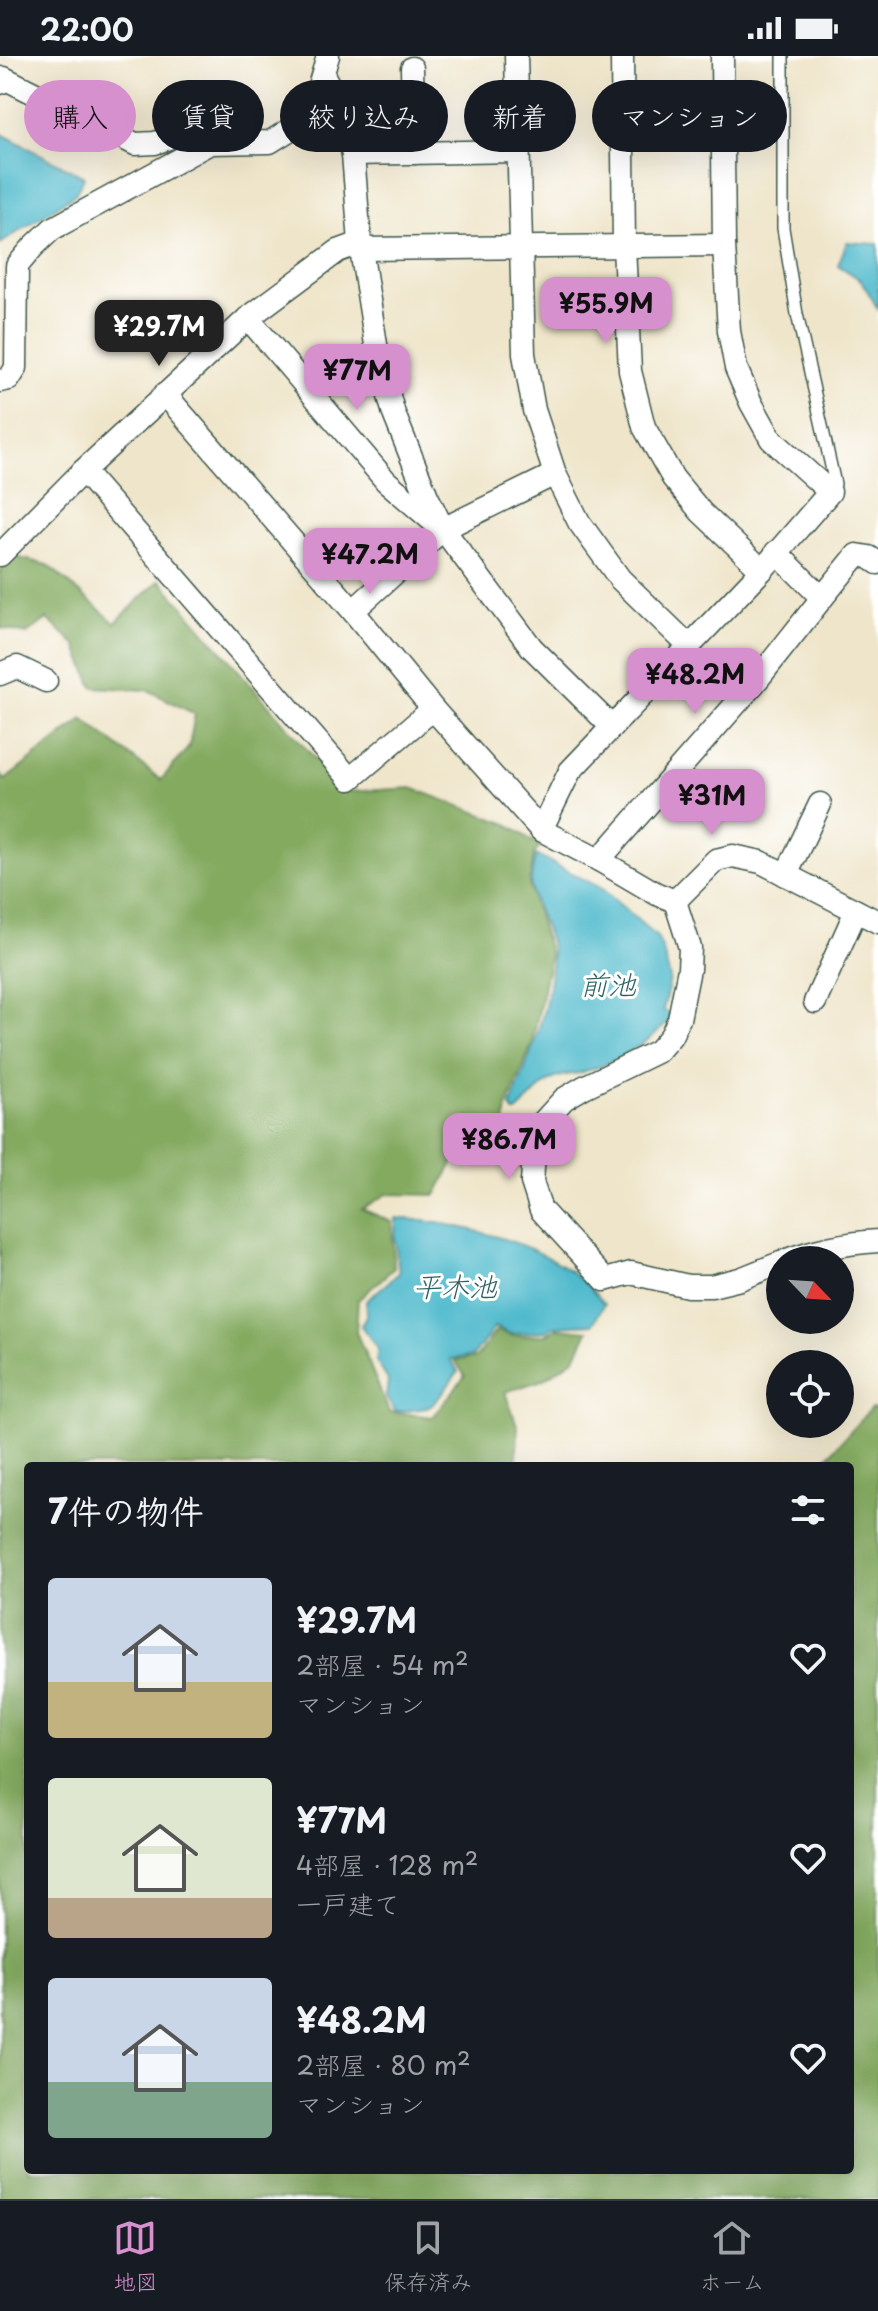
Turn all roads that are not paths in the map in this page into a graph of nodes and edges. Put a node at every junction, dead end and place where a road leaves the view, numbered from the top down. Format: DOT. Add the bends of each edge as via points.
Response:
graph roads {
  1 [pos="516,56"];
  2 [pos="622,56"];
  3 [pos="722,56"];
  4 [pos="783,56"];
  5 [pos="325,65"];
  6 [pos="412,68"];
  7 [pos="517,80"];
  8 [pos="0,83"];
  9 [pos="264,142"];
  10 [pos="152,143"];
  11 [pos="193,152"];
  12 [pos="466,152"];
  13 [pos="519,152"];
  14 [pos="414,153"];
  15 [pos="353,154"];
  16 [pos="724,245"];
  17 [pos="361,246"];
  18 [pos="624,246"];
  19 [pos="522,247"];
  20 [pos="248,318"];
  21 [pos="0,381"];
  22 [pos="165,394"];
  23 [pos="83,471"];
  24 [pos="555,474"];
  25 [pos="830,492"];
  26 [pos="443,529"];
  27 [pos="0,555"];
  28 [pos="769,561"];
  29 [pos="878,563"];
  30 [pos="822,598"];
  31 [pos="353,611"];
  32 [pos="689,646"];
  33 [pos="0,674"];
  34 [pos="46,681"];
  35 [pos="433,709"];
  36 [pos="612,727"];
  37 [pos="820,804"];
  38 [pos="541,830"];
  39 [pos="599,860"];
  40 [pos="786,875"];
  41 [pos="675,901"];
  42 [pos="856,911"];
  43 [pos="878,922"];
  44 [pos="815,1002"];
  45 [pos="878,1241"];
  46 [pos="839,1246"];
  47 [pos="766,1269"];
  1 -- 7 [label="street"];
  2 -- 18 [label="street"];
  3 -- 16 [label="street"];
  4 -- 25 [label="lane" via="783,228 835,484"];
  5 -- 9 [label="street" via="315,99 294,127"];
  5 -- 15 [label="street"];
  6 -- 14 [label="street"];
  8 -- 10 [label="street" via="4,78 135,144"];
  11 -- 21 [label="street" via="52,229 33,247 17,266 16,368 9,379"];
  12 -- 14 [label="street"];
  13 -- 19 [label="street"];
  14 -- 15 [label="street"];
  15 -- 17 [label="street"];
  16 -- 18 [label="street"];
  16 -- 25 [label="street" via="729,331 736,368 751,403 771,439"];
  17 -- 19 [label="street"];
  17 -- 20 [label="street" via="338,251"];
  17 -- 26 [label="street" via="378,357 394,414"];
  18 -- 19 [label="street"];
  18 -- 28 [label="street" via="630,371 644,427 673,478 701,512"];
  19 -- 24 [label="street" via="524,354 534,410"];
  20 -- 22 [label="street"];
  20 -- 26 [label="street" via="386,481"];
  22 -- 23 [label="street"];
  22 -- 31 [label="street"];
  23 -- 27 [label="street"];
  23 -- 35 [label="street" via="350,779"];
  24 -- 26 [label="street"];
  24 -- 32 [label="street" via="579,522 620,579"];
  25 -- 28 [label="street"];
  26 -- 31 [label="street"];
  26 -- 36 [label="street" via="532,648"];
  28 -- 30 [label="street"];
  28 -- 32 [label="street"];
  29 -- 30 [label="street" via="857,555"];
  30 -- 39 [label="street"];
  31 -- 35 [label="street"];
  32 -- 36 [label="street"];
  33 -- 34 [label="street" via="17,667"];
  35 -- 38 [label="street"];
  36 -- 38 [label="street" via="570,771"];
  37 -- 40 [label="street"];
  38 -- 39 [label="street"];
  39 -- 41 [label="street"];
  40 -- 41 [label="street" via="733,856 716,860"];
  40 -- 42 [label="street"];
  41 -- 47 [label="street" via="690,948 675,1028 658,1051 564,1099 535,1140 532,1182 541,1210 605,1280 631,1273 711,1286"];
  42 -- 43 [label="street"];
  42 -- 44 [label="street"];
  45 -- 46 [label="street"];
}
